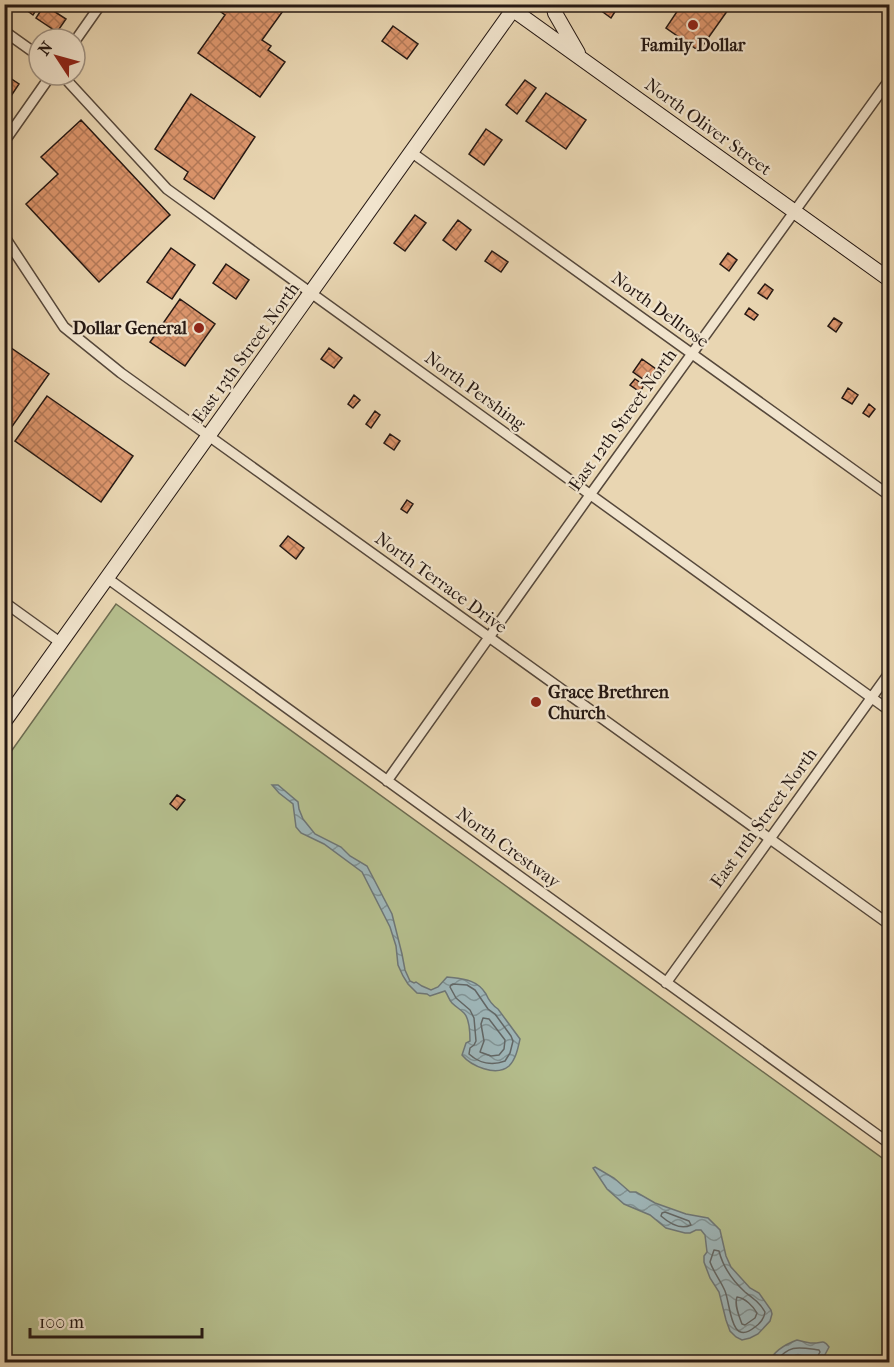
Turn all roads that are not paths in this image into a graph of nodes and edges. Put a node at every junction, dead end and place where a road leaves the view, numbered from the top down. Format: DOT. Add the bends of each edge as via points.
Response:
graph roads {
  1 [pos="101,4"];
  2 [pos="553,4"];
  3 [pos="512,6"];
  4 [pos="85,27"];
  5 [pos="4,32"];
  6 [pos="27,48"];
  7 [pos="582,60"];
  8 [pos="890,80"];
  9 [pos="42,87"];
  10 [pos="73,87"];
  11 [pos="4,141"];
  12 [pos="411,152"];
  13 [pos="794,211"];
  14 [pos="4,236"];
  15 [pos="890,280"];
  16 [pos="311,293"];
  17 [pos="692,353"];
  18 [pos="209,435"];
  19 [pos="590,495"];
  20 [pos="890,496"];
  21 [pos="107,578"];
  22 [pos="4,602"];
  23 [pos="488,637"];
  24 [pos="61,643"];
  25 [pos="890,672"];
  26 [pos="871,698"];
  27 [pos="890,711"];
  28 [pos="4,722"];
  29 [pos="387,782"];
  30 [pos="769,839"];
  31 [pos="890,925"];
  32 [pos="666,983"];
  33 [pos="890,1144"];
  1 -- 4 [label="street"];
  2 -- 7 [label="main road"];
  3 -- 7 [label="main road, North Oliver Street"];
  3 -- 12 [label="main road, East 13th Street North"];
  5 -- 6 [label="street"];
  7 -- 13 [label="main road, North Oliver Street"];
  8 -- 13 [label="street, East 12th Street North"];
  9 -- 11 [label="street"];
  10 -- 16 [label="street, North Pershing" via="167,189"];
  12 -- 16 [label="main road, East 13th Street North"];
  12 -- 17 [label="street, North Dellrose"];
  13 -- 15 [label="main road, North Oliver Street"];
  13 -- 17 [label="street, East 12th Street North"];
  14 -- 18 [label="street, North Terrace Drive" via="64,327"];
  16 -- 18 [label="main road, East 13th Street North"];
  16 -- 19 [label="street, North Pershing"];
  17 -- 19 [label="street, East 12th Street North"];
  17 -- 20 [label="street, North Dellrose"];
  18 -- 21 [label="main road, East 13th Street North"];
  18 -- 23 [label="street, North Terrace Drive"];
  19 -- 23 [label="street, East 12th Street North"];
  19 -- 26 [label="street, North Pershing"];
  21 -- 24 [label="main road, East 13th Street North"];
  21 -- 29 [label="street, North Crestway"];
  22 -- 24 [label="street"];
  23 -- 29 [label="street, East 12th Street North"];
  23 -- 30 [label="street, North Terrace Drive"];
  24 -- 28 [label="main road, East 13th Street North"];
  25 -- 26 [label="street, East 11th Street North"];
  26 -- 27 [label="street, North Pershing"];
  26 -- 30 [label="street, East 11th Street North"];
  29 -- 32 [label="street, North Crestway"];
  30 -- 31 [label="street, North Terrace Drive"];
  30 -- 32 [label="street, East 11th Street North"];
  32 -- 33 [label="street, North Crestway"];
}
